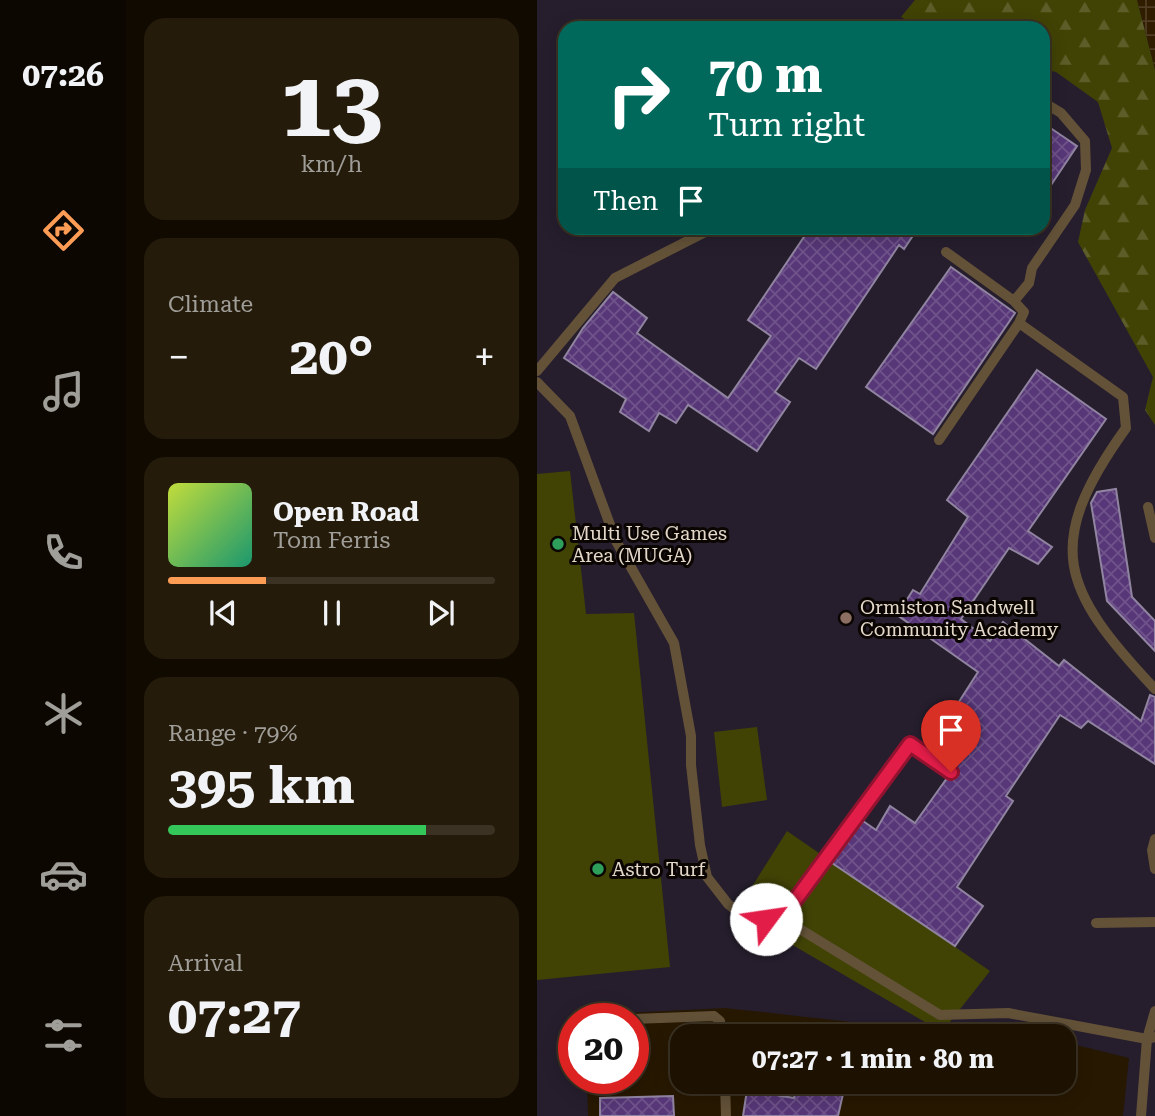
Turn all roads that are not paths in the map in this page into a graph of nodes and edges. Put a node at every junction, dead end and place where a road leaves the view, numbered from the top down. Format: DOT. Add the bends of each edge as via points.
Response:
graph roads {
  1 [pos="1050,106"];
  2 [pos="699,235"];
  3 [pos="946,252"];
  4 [pos="1014,301"];
  5 [pos="1019,323"];
  6 [pos="537,371"];
  7 [pos="537,382"];
  8 [pos="939,440"];
  9 [pos="1148,507"];
  10 [pos="1155,538"];
  11 [pos="1155,689"];
  12 [pos="951,772"];
  13 [pos="1155,839"];
  14 [pos="1155,869"];
  15 [pos="782,918"];
  16 [pos="1155,922"];
  17 [pos="1096,923"];
  18 [pos="1155,1011"];
  19 [pos="649,1018"];
  20 [pos="720,1024"];
  21 [pos="1151,1038"];
  22 [pos="725,1094"];
  23 [pos="726,1116"];
  24 [pos="1141,1116"];
  1 -- 4 [label="lane" via="1085,141 1086,170 1075,205"];
  2 -- 6 [label="lane" via="615,278"];
  3 -- 4 [label="lane"];
  4 -- 5 [label="lane" via="1024,312"];
  5 -- 8 [label="lane"];
  5 -- 11 [label="lane" via="1123,397 1126,428 1087,491 1075,522 1071,553 1075,576 1098,622"];
  7 -- 15 [label="lane" via="570,416 616,541 674,643 691,736 707,877 746,918"];
  9 -- 10 [label="lane"];
  12 -- 15 [label="lane" via="910,744"];
  13 -- 14 [label="lane"];
  15 -- 21 [label="lane" via="940,1015 1008,1013"];
  16 -- 17 [label="lane"];
  18 -- 21 [label="lane"];
  19 -- 20 [label="lane" via="714,1016"];
  21 -- 24 [label="lane"];
  22 -- 23 [label="lane"];
}
